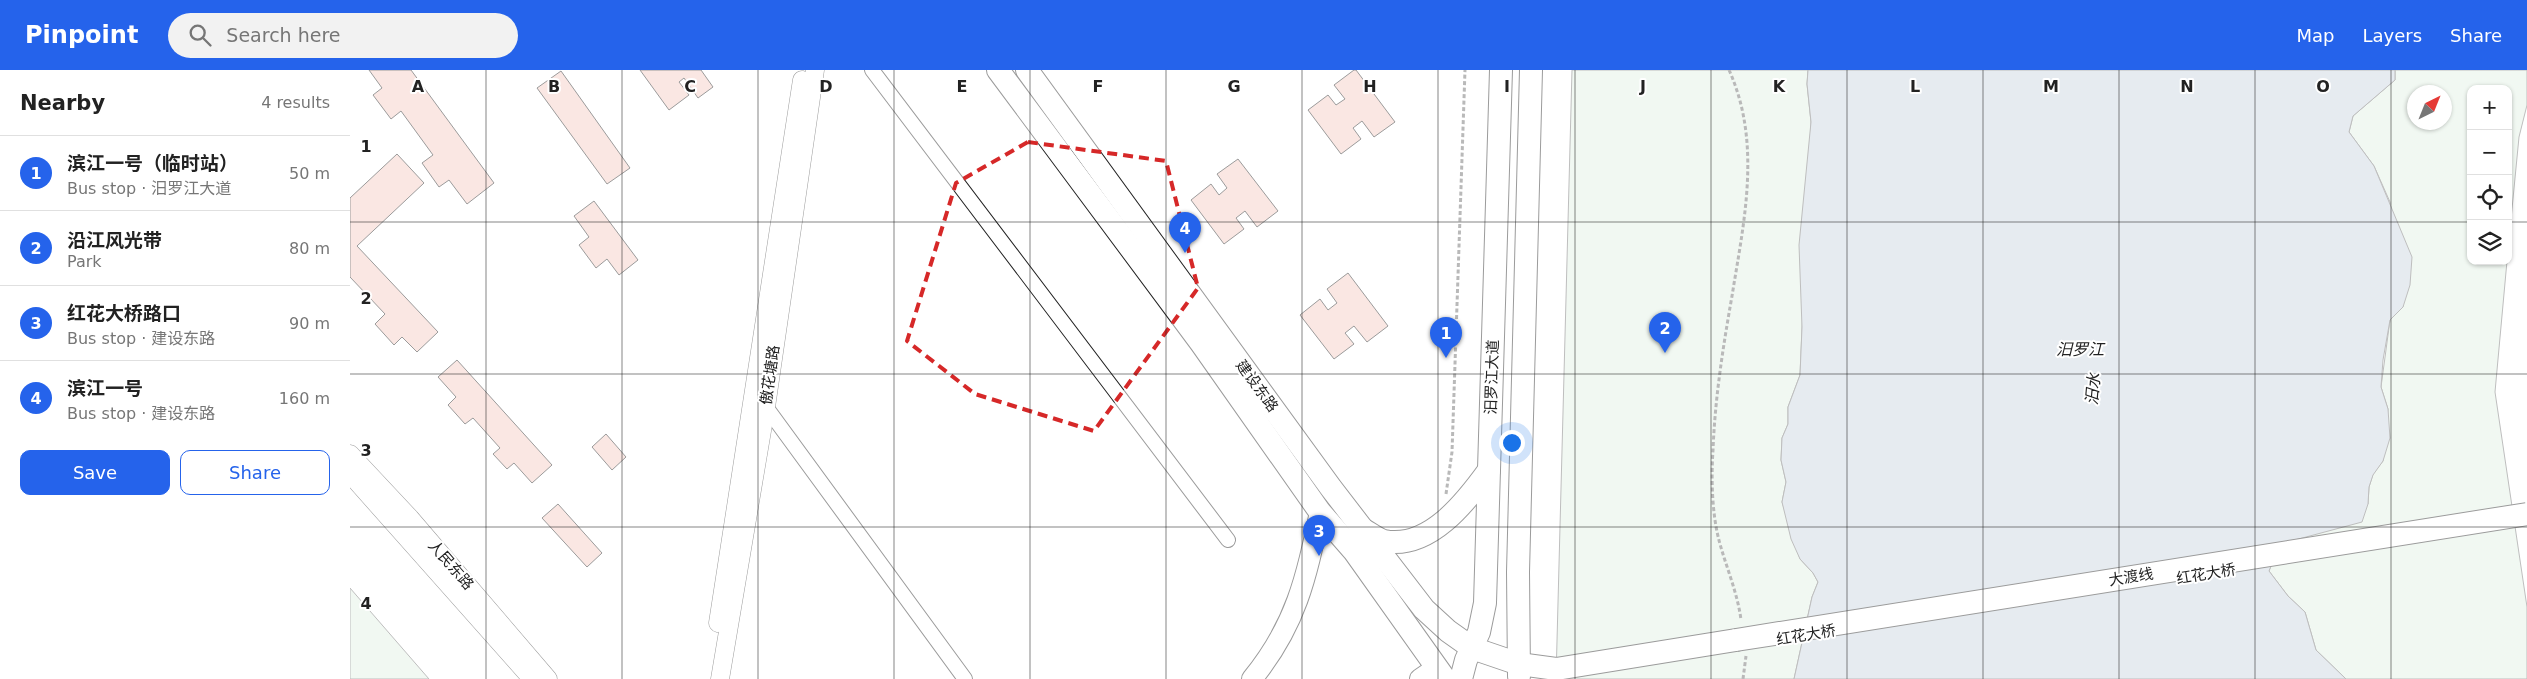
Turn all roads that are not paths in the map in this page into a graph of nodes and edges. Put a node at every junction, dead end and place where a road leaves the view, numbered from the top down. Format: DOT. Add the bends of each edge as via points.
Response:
graph roads {
  1 [pos="803,70"];
  2 [pos="815,70"];
  3 [pos="872,70"];
  4 [pos="998,70"];
  5 [pos="1027,70"];
  6 [pos="1501,70"];
  7 [pos="1532,70"];
  8 [pos="766,407"];
  9 [pos="350,454"];
  10 [pos="1489,470"];
  11 [pos="350,474"];
  12 [pos="1320,512"];
  13 [pos="2527,514"];
  14 [pos="2527,526"];
  15 [pos="1363,529"];
  16 [pos="1228,540"];
  17 [pos="1740,640"];
  18 [pos="1472,648"];
  19 [pos="1519,671"];
  20 [pos="1434,675"];
  21 [pos="532,679"];
  22 [pos="548,679"];
  23 [pos="709,679"];
  24 [pos="720,679"];
  25 [pos="965,679"];
  26 [pos="1252,679"];
  27 [pos="1460,679"];
  28 [pos="1590,679"];
  1 -- 23 [label="street"];
  2 -- 8 [label="street, 傲花塘路"];
  3 -- 16 [label="street"];
  4 -- 12 [label="main road, 建设东路" via="1201,343"];
  5 -- 15 [label="main road, 建设东路"];
  6 -- 10 [label="main road, 汨罗江大道"];
  7 -- 19 [label="main road, 汨罗江大道" via="1518,572"];
  8 -- 24 [label="street, 傲花塘路"];
  8 -- 25 [label="street"];
  9 -- 22 [label="street, 人民东路" via="410,518"];
  10 -- 15 [label="main road" via="1470,497 1417,538 1401,542 1383,541"];
  10 -- 18 [label="main road, 汨罗江大道" via="1485,603"];
  11 -- 21 [label="street, 人民东路"];
  12 -- 20 [label="main road, 建设东路" via="1354,551"];
  12 -- 26 [label="main road" via="1304,582 1292,617"];
  13 -- 17 [label="main road, 大渡线, bridge"];
  14 -- 17 [label="main road, 红花大桥"];
  15 -- 18 [label="main road, 建设东路" via="1424,609"];
  17 -- 19 [label="main road, 建设东路" via="1556,669"];
  17 -- 28 [label="main road"];
  18 -- 19 [label="main road, 建设东路"];
  18 -- 20 [label="main road" via="1454,654"];
  18 -- 27 [label="main road, 汨罗江大道"];
}
